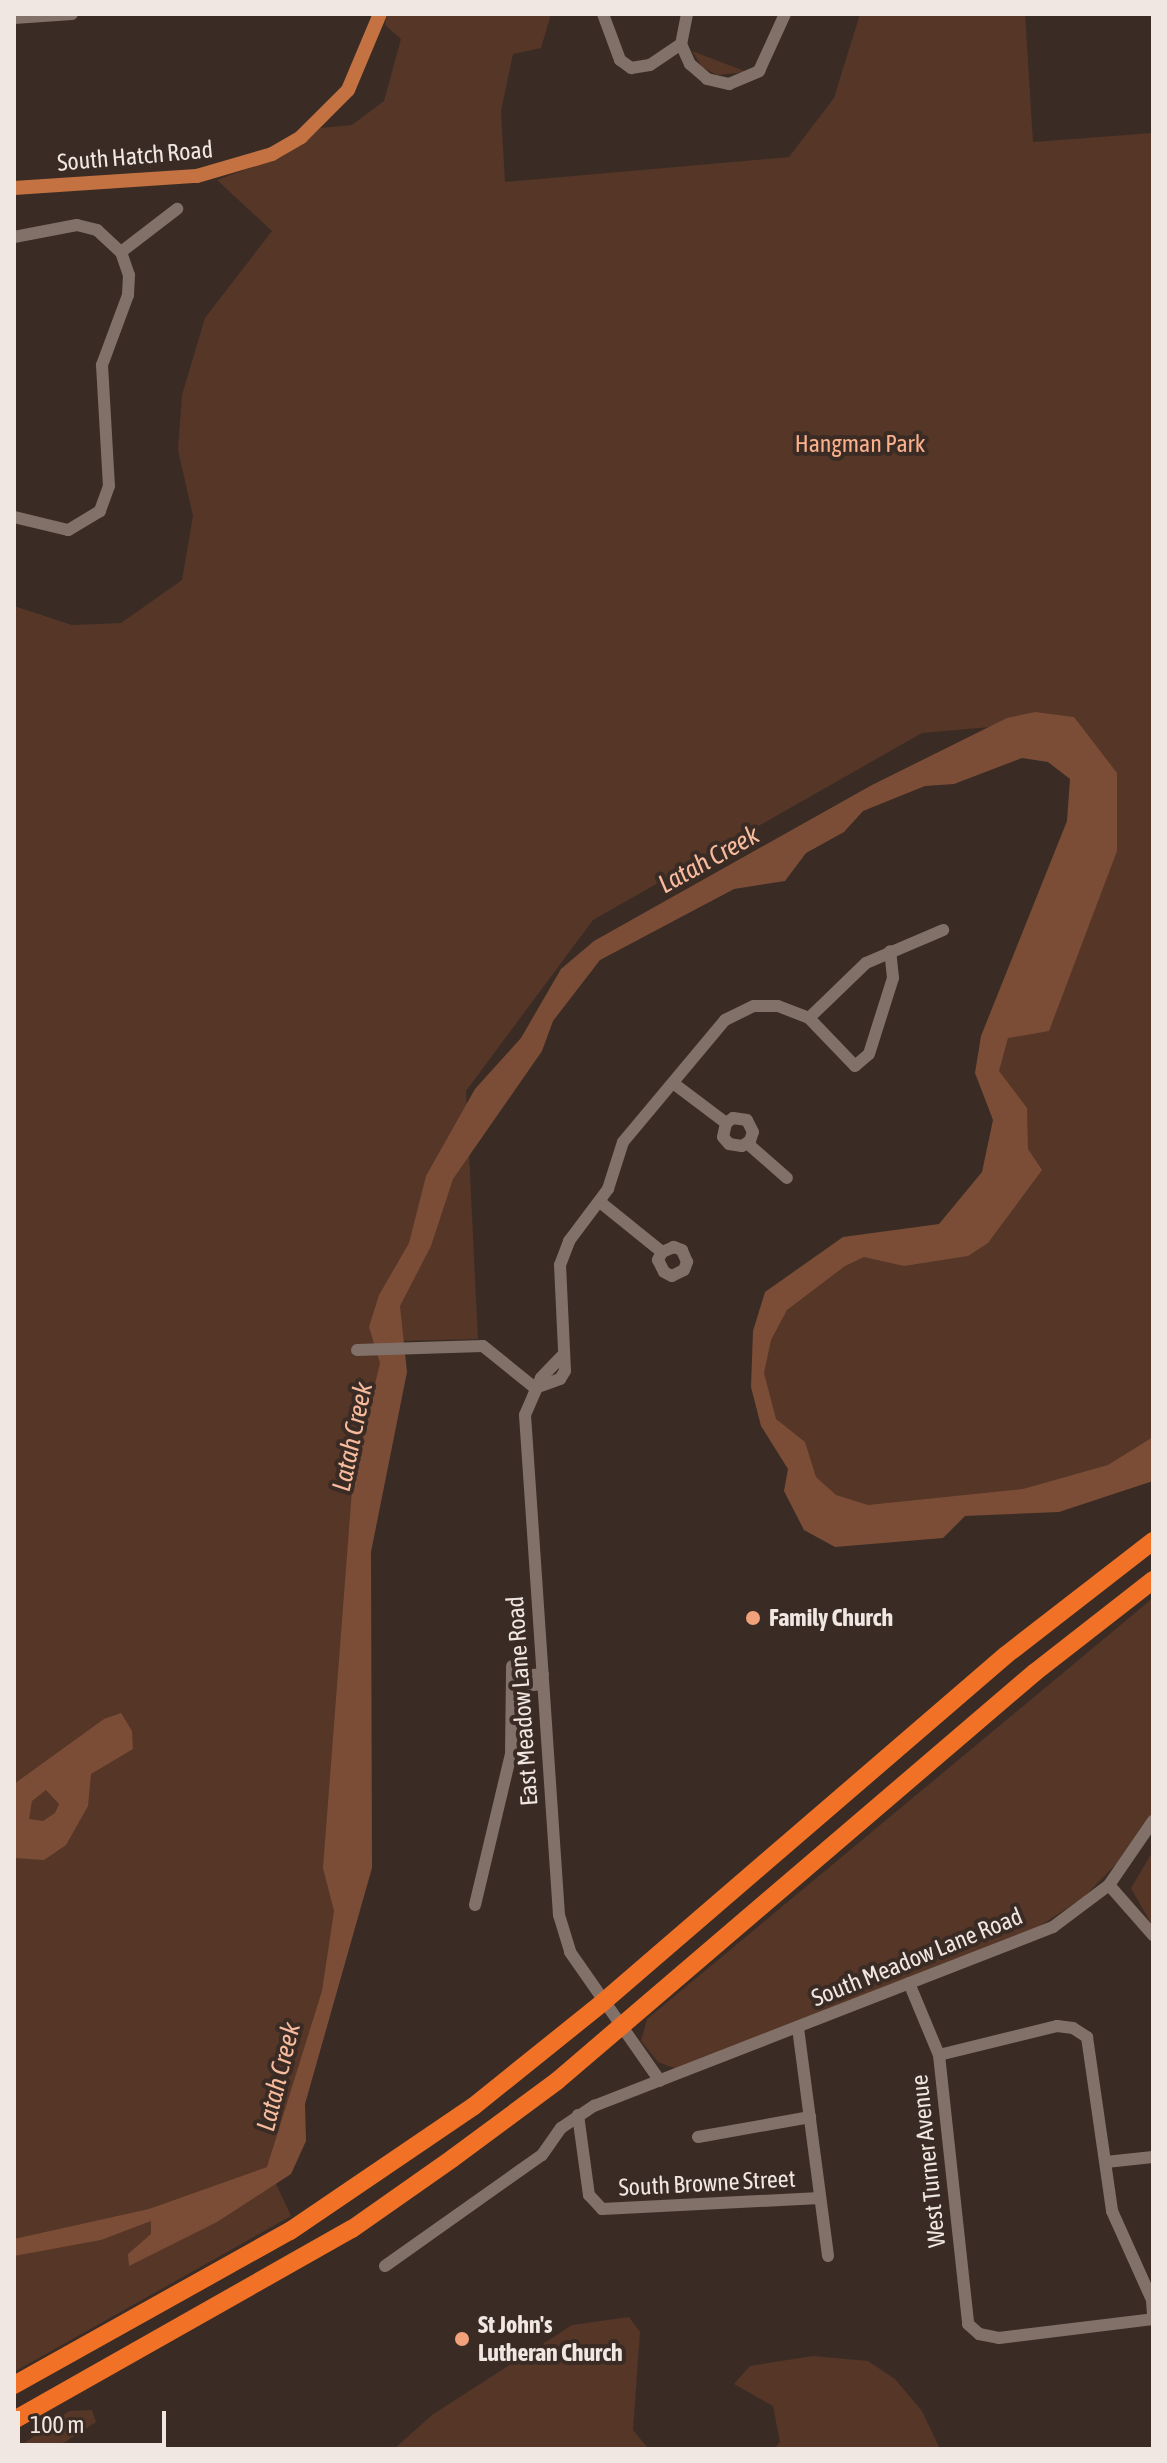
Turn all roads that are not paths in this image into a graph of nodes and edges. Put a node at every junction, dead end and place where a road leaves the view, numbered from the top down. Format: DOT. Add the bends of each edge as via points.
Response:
graph roads {
  1 [pos="72,14"];
  2 [pos="380,14"];
  3 [pos="603,14"];
  4 [pos="687,14"];
  5 [pos="785,14"];
  6 [pos="14,18"];
  7 [pos="681,44"];
  8 [pos="14,188"];
  9 [pos="177,209"];
  10 [pos="14,237"];
  11 [pos="121,252"];
  12 [pos="14,517"];
  13 [pos="943,930"];
  14 [pos="890,951"];
  15 [pos="809,1018"];
  16 [pos="673,1083"];
  17 [pos="726,1123"];
  18 [pos="747,1143"];
  19 [pos="787,1178"];
  20 [pos="600,1202"];
  21 [pos="662,1252"];
  22 [pos="357,1350"];
  23 [pos="535,1388"];
  24 [pos="1153,1541"];
  25 [pos="1153,1580"];
  26 [pos="543,1679"];
  27 [pos="1153,1821"];
  28 [pos="1109,1885"];
  29 [pos="475,1905"];
  30 [pos="1153,1935"];
  31 [pos="909,1983"];
  32 [pos="602,2003"];
  33 [pos="621,2024"];
  34 [pos="798,2028"];
  35 [pos="939,2055"];
  36 [pos="660,2081"];
  37 [pos="578,2115"];
  38 [pos="810,2117"];
  39 [pos="698,2137"];
  40 [pos="1153,2157"];
  41 [pos="1106,2162"];
  42 [pos="820,2198"];
  43 [pos="828,2256"];
  44 [pos="385,2266"];
  45 [pos="1153,2318"];
  46 [pos="14,2385"];
  47 [pos="14,2420"];
  1 -- 6 [label="street"];
  2 -- 8 [label="main road, South Hatch Road" via="348,90 301,137 254,162 197,176"];
  3 -- 7 [label="street" via="620,60 631,68 650,65"];
  4 -- 7 [label="street"];
  5 -- 7 [label="street" via="768,59 739,82 721,83 696,73"];
  9 -- 11 [label="street"];
  10 -- 11 [label="street" via="77,225 97,230"];
  11 -- 12 [label="street" via="129,275 128,295 102,365 109,486 100,511 68,530"];
  13 -- 14 [label="street"];
  14 -- 15 [label="street" via="866,963"];
  14 -- 15 [label="street" via="893,978 869,1054 855,1066"];
  15 -- 16 [label="street" via="778,1006 740,1011 725,1020"];
  16 -- 17 [label="street"];
  16 -- 20 [label="street" via="623,1142"];
  17 -- 18 [label="street" via="723,1137 729,1144"];
  17 -- 18 [label="street" via="747,1120 753,1132"];
  18 -- 19 [label="street"];
  20 -- 21 [label="street"];
  20 -- 23 [label="street" via="569,1241 560,1265 567,1366 560,1379"];
  22 -- 23 [label="street" via="483,1346"];
  23 -- 26 [label="street, East Meadow Lane Road" via="525,1415"];
  24 -- 32 [label="highway" via="1006,1655"];
  25 -- 33 [label="highway" via="1034,1673"];
  26 -- 29 [label="street" via="513,1677 511,1754"];
  26 -- 32 [label="street, East Meadow Lane Road" via="559,1915 570,1952"];
  27 -- 28 [label="street, South Meadow Lane Road"];
  28 -- 30 [label="street"];
  28 -- 31 [label="street, South Meadow Lane Road" via="1053,1927"];
  31 -- 34 [label="street, South Meadow Lane Road"];
  31 -- 35 [label="street, West Turner Avenue"];
  32 -- 33 [label="street"];
  32 -- 46 [label="highway" via="394,2164 227,2268"];
  33 -- 36 [label="street"];
  33 -- 47 [label="highway" via="557,2081 352,2229"];
  34 -- 36 [label="street, South Meadow Lane Road"];
  34 -- 38 [label="street"];
  35 -- 41 [label="street" via="1057,2026 1073,2028 1087,2037 1093,2055"];
  35 -- 45 [label="street, West Turner Avenue" via="968,2324 979,2334 999,2338"];
  36 -- 37 [label="street, South Meadow Lane Road"];
  37 -- 42 [label="street, South Browne Street" via="589,2195 597,2207"];
  37 -- 44 [label="street, South Meadow Lane Road" via="542,2155"];
  38 -- 39 [label="street"];
  38 -- 42 [label="street"];
  40 -- 41 [label="street"];
  41 -- 45 [label="street" via="1112,2211 1152,2300"];
  42 -- 43 [label="street"];
}
